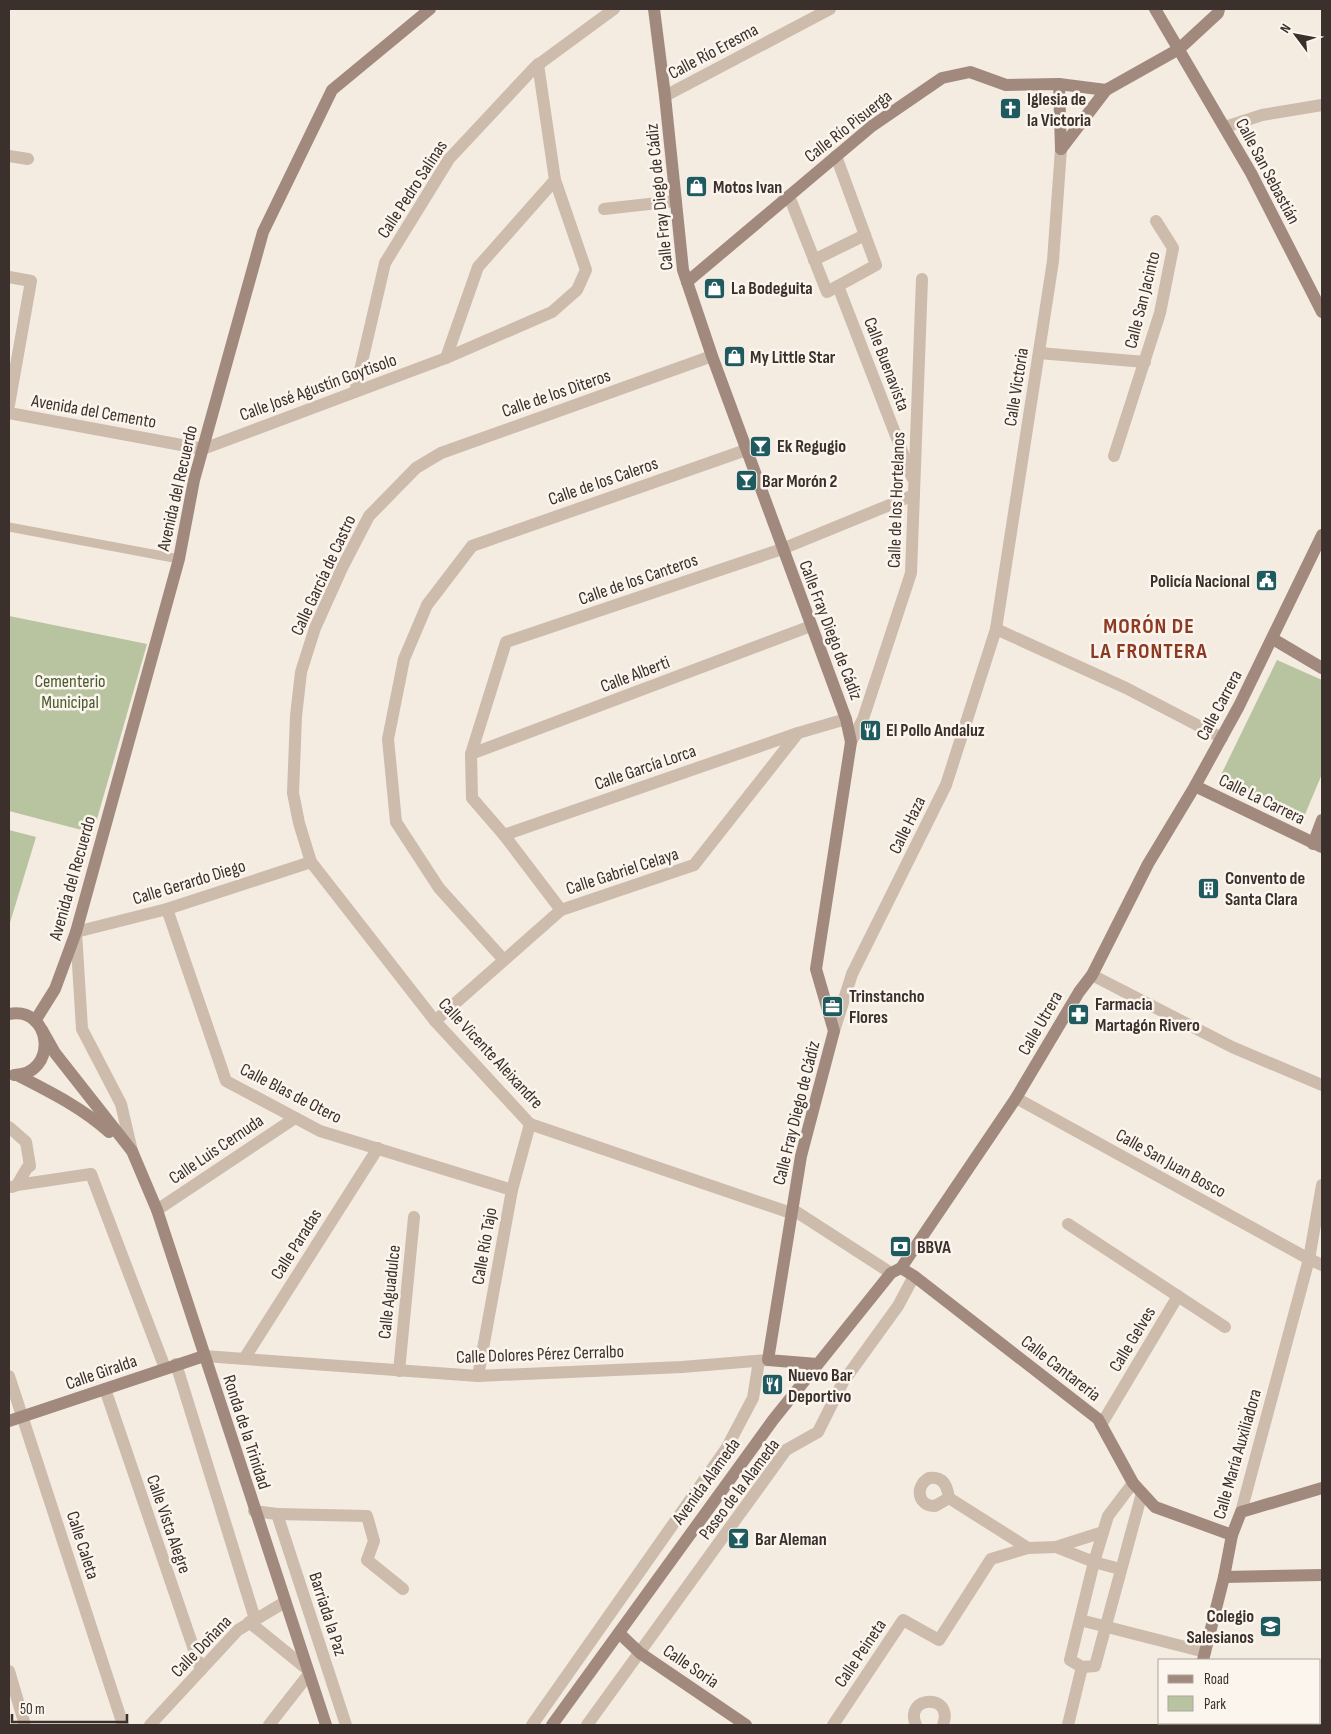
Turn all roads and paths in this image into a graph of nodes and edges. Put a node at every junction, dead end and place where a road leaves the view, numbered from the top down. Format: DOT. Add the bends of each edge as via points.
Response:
graph roads {
  1 [pos="430,9"];
  2 [pos="614,9"];
  3 [pos="654,9"];
  4 [pos="830,9"];
  5 [pos="1155,9"];
  6 [pos="1220,9"];
  7 [pos="1180,49"];
  8 [pos="538,64"];
  9 [pos="1059,84"];
  10 [pos="1106,90"];
  11 [pos="665,96"];
  12 [pos="1322,105"];
  13 [pos="1225,127"];
  14 [pos="1061,148"];
  15 [pos="9,156"];
  16 [pos="836,156"];
  17 [pos="28,159"];
  18 [pos="555,180"];
  19 [pos="789,196"];
  20 [pos="676,201"];
  21 [pos="604,209"];
  22 [pos="1156,221"];
  23 [pos="866,235"];
  24 [pos="814,260"];
  25 [pos="9,277"];
  26 [pos="922,279"];
  27 [pos="687,282"];
  28 [pos="838,286"];
  29 [pos="1322,312"];
  30 [pos="1039,353"];
  31 [pos="712,356"];
  32 [pos="446,358"];
  33 [pos="1145,362"];
  34 [pos="355,392"];
  35 [pos="9,405"];
  36 [pos="9,413"];
  37 [pos="203,449"];
  38 [pos="746,450"];
  39 [pos="1114,456"];
  40 [pos="416,468"];
  41 [pos="914,489"];
  42 [pos="9,527"];
  43 [pos="1322,535"];
  44 [pos="782,549"];
  45 [pos="179,559"];
  46 [pos="811,626"];
  47 [pos="996,629"];
  48 [pos="1273,639"];
  49 [pos="1322,668"];
  50 [pos="846,719"];
  51 [pos="798,733"];
  52 [pos="1222,738"];
  53 [pos="851,742"];
  54 [pos="471,754"];
  55 [pos="1195,786"];
  56 [pos="1322,820"];
  57 [pos="504,835"];
  58 [pos="1318,846"];
  59 [pos="311,862"];
  60 [pos="168,909"];
  61 [pos="561,910"];
  62 [pos="76,932"];
  63 [pos="503,960"];
  64 [pos="1092,975"];
  65 [pos="10,1013"];
  66 [pos="435,1021"];
  67 [pos="38,1025"];
  68 [pos="834,1031"];
  69 [pos="13,1075"];
  70 [pos="1322,1085"];
  71 [pos="1016,1098"];
  72 [pos="295,1118"];
  73 [pos="530,1124"];
  74 [pos="9,1127"];
  75 [pos="378,1148"];
  76 [pos="132,1152"];
  77 [pos="1322,1185"];
  78 [pos="13,1186"];
  79 [pos="512,1190"];
  80 [pos="157,1210"];
  81 [pos="791,1211"];
  82 [pos="414,1217"];
  83 [pos="1068,1224"];
  84 [pos="1309,1259"];
  85 [pos="1322,1265"];
  86 [pos="896,1270"];
  87 [pos="914,1276"];
  88 [pos="1178,1296"];
  89 [pos="1225,1327"];
  90 [pos="204,1356"];
  91 [pos="244,1359"];
  92 [pos="764,1361"];
  93 [pos="817,1364"];
  94 [pos="170,1366"];
  95 [pos="399,1370"];
  96 [pos="9,1376"];
  97 [pos="478,1376"];
  98 [pos="105,1389"];
  99 [pos="22,1417"];
  100 [pos="9,1421"];
  101 [pos="1101,1425"];
  102 [pos="1138,1488"];
  103 [pos="1322,1488"];
  104 [pos="949,1498"];
  105 [pos="254,1511"];
  106 [pos="1241,1512"];
  107 [pos="276,1514"];
  108 [pos="1103,1532"];
  109 [pos="1232,1535"];
  110 [pos="1056,1546"];
  111 [pos="1028,1548"];
  112 [pos="1094,1562"];
  113 [pos="1120,1568"];
  114 [pos="1322,1575"];
  115 [pos="1224,1577"];
  116 [pos="403,1589"];
  117 [pos="285,1602"];
  118 [pos="252,1620"];
  119 [pos="1080,1620"];
  120 [pos="1106,1627"];
  121 [pos="619,1633"];
  122 [pos="640,1653"];
  123 [pos="1204,1656"];
  124 [pos="1082,1667"];
  125 [pos="201,1670"];
  126 [pos="9,1671"];
  127 [pos="308,1671"];
  128 [pos="25,1725"];
  129 [pos="124,1725"];
  130 [pos="150,1725"];
  131 [pos="269,1725"];
  132 [pos="326,1725"];
  133 [pos="346,1725"];
  134 [pos="532,1725"];
  135 [pos="552,1725"];
  136 [pos="587,1725"];
  137 [pos="746,1725"];
  138 [pos="833,1725"];
  139 [pos="916,1725"];
  140 [pos="944,1725"];
  141 [pos="1068,1725"];
  1 -- 37 [label="street, Avenida del Recuerdo" via="332,90 263,232"];
  2 -- 8 [label="street, Calle Pedro Salinas"];
  3 -- 11 [label="street, Calle Fray Diego de Cádiz"];
  4 -- 11 [label="street, Calle Río Eresma"];
  5 -- 7 [label="street, Calle San Sebastián"];
  6 -- 7 [label="street"];
  7 -- 10 [label="street"];
  7 -- 13 [label="street, Calle San Sebastián"];
  8 -- 18 [label="street, Calle José Agustín Goytisolo"];
  8 -- 34 [label="street, Calle Pedro Salinas" via="449,159 386,263"];
  9 -- 10 [label="street, Calle Río Pisuerga"];
  9 -- 14 [label="street"];
  9 -- 16 [label="street, Calle Río Pisuerga" via="1006,85 970,72 942,78 872,126"];
  10 -- 14 [label="street"];
  11 -- 20 [label="street, Calle Fray Diego de Cádiz"];
  12 -- 13 [label="street" via="1262,115"];
  13 -- 29 [label="street, Calle San Sebastián"];
  14 -- 30 [label="street, Calle Victoria" via="1054,261"];
  15 -- 17 [label="street"];
  16 -- 19 [label="street, Calle Río Pisuerga"];
  16 -- 23 [label="street"];
  18 -- 32 [label="street" via="478,267"];
  18 -- 32 [label="street, Calle José Agustín Goytisolo" via="586,270 577,290 552,312"];
  19 -- 24 [label="street"];
  19 -- 27 [label="street, Calle Río Pisuerga"];
  20 -- 21 [label="street"];
  20 -- 27 [label="street, Calle Fray Diego de Cádiz"];
  22 -- 33 [label="street, Calle San Jacinto" via="1173,248 1160,313"];
  23 -- 24 [label="street"];
  23 -- 28 [label="street" via="876,265"];
  24 -- 28 [label="street" via="827,292"];
  25 -- 35 [label="street" via="31,281"];
  26 -- 41 [label="street, Calle de los Hortelanos"];
  27 -- 31 [label="street, Calle Fray Diego de Cádiz"];
  28 -- 41 [label="street, Calle Buenavista"];
  30 -- 33 [label="street, Calle San Jacinto"];
  30 -- 47 [label="street, Calle Victoria"];
  31 -- 38 [label="street, Calle Fray Diego de Cádiz"];
  31 -- 40 [label="street, Calle de los Diteros" via="478,439 441,453"];
  32 -- 34 [label="street, Calle José Agustín Goytisolo"];
  33 -- 39 [label="street, Calle San Jacinto"];
  34 -- 37 [label="street, Calle José Agustín Goytisolo"];
  36 -- 37 [label="street, Avenida del Cemento"];
  37 -- 45 [label="street, Avenida del Recuerdo"];
  38 -- 44 [label="street, Calle Fray Diego de Cádiz"];
  38 -- 63 [label="street, Calle de los Caleros" via="472,546 427,605 404,659 388,739 396,822 439,888"];
  40 -- 59 [label="street, Calle García de Castro" via="369,516 315,628 301,672 293,793"];
  41 -- 44 [label="street, Calle de los Canteros"];
  41 -- 53 [label="street, Calle de los Hortelanos" via="911,573 863,719"];
  42 -- 45 [label="lane"];
  43 -- 48 [label="street, Calle Carrera"];
  44 -- 46 [label="street, Calle Fray Diego de Cádiz"];
  44 -- 54 [label="street, Calle de los Canteros" via="506,642"];
  45 -- 62 [label="street, Avenida del Recuerdo"];
  46 -- 50 [label="street, Calle Fray Diego de Cádiz"];
  46 -- 54 [label="street, Calle Alberti"];
  47 -- 52 [label="street" via="1126,688"];
  47 -- 68 [label="street, Calle Haza" via="946,785 852,974"];
  48 -- 49 [label="street"];
  48 -- 52 [label="street, Calle Carrera"];
  50 -- 51 [label="street, Calle García Lorca"];
  50 -- 53 [label="street, Calle Fray Diego de Cádiz"];
  51 -- 57 [label="street, Calle García Lorca"];
  51 -- 61 [label="street, Calle Gabriel Celaya" via="694,866"];
  52 -- 55 [label="street, Calle Carrera"];
  53 -- 68 [label="street, Calle Fray Diego de Cádiz" via="816,969"];
  54 -- 57 [label="street" via="472,798"];
  55 -- 58 [label="street, Calle La Carrera"];
  55 -- 64 [label="street, Calle Utrera" via="1148,864"];
  56 -- 58 [label="street"];
  57 -- 61 [label="street"];
  59 -- 60 [label="street, Calle Gerardo Diego"];
  59 -- 66 [label="street, Calle Vicente Aleixandre"];
  60 -- 62 [label="street, Calle Gerardo Diego"];
  60 -- 72 [label="street, Calle Blas de Otero" via="226,1081"];
  61 -- 63 [label="street, Calle Gabriel Celaya"];
  62 -- 67 [label="street, Avenida del Recuerdo"];
  62 -- 76 [label="street" via="82,1030 121,1104"];
  63 -- 66 [label="street, Calle Gabriel Celaya"];
  64 -- 70 [label="street" via="1232,1047"];
  64 -- 71 [label="street, Calle Utrera" via="1078,992"];
  65 -- 67 [label="street" via="21,1014"];
  66 -- 73 [label="street, Calle Vicente Aleixandre"];
  67 -- 69 [label="street" via="45,1045 42,1059 27,1073"];
  67 -- 76 [label="street, Ronda de la Trinidad" via="55,1053"];
  68 -- 81 [label="street, Calle Fray Diego de Cádiz" via="801,1156"];
  69 -- 76 [label="street, Ronda de la Trinidad" via="67,1100"];
  71 -- 84 [label="street, Calle San Juan Bosco"];
  71 -- 86 [label="street, Calle Utrera"];
  72 -- 75 [label="street, Calle Blas de Otero" via="320,1131"];
  72 -- 80 [label="street, Calle Luis Cernuda"];
  73 -- 79 [label="street, Calle Río Tajo"];
  73 -- 81 [label="street, Calle Vicente Aleixandre"];
  74 -- 78 [label="street" via="26,1142 30,1166"];
  75 -- 79 [label="street, Calle Blas de Otero"];
  75 -- 91 [label="street, Calle Paradas"];
  76 -- 80 [label="street, Ronda de la Trinidad"];
  77 -- 84 [label="street, Calle María Auxiliadora"];
  78 -- 94 [label="street" via="91,1174"];
  79 -- 97 [label="street, Calle Río Tajo"];
  80 -- 90 [label="street, Ronda de la Trinidad"];
  81 -- 86 [label="street, Calle Vicente Aleixandre"];
  81 -- 92 [label="street, Calle Fray Diego de Cádiz"];
  82 -- 95 [label="street, Calle Aguadulce"];
  83 -- 88 [label="street"];
  84 -- 85 [label="street, Calle San Juan Bosco"];
  84 -- 106 [label="street, Calle María Auxiliadora"];
  86 -- 87 [label="street, Calle Cantareria"];
  86 -- 93 [label="street, Avenida Alameda"];
  87 -- 101 [label="street, Calle Cantareria" via="1098,1419"];
  87 -- 122 [label="street, Paseo de la Alameda" via="898,1306 843,1382 818,1432 786,1450"];
  88 -- 89 [label="street"];
  88 -- 101 [label="street, Calle Gelves"];
  90 -- 91 [label="street, Calle Dolores Pérez Cerralbo"];
  90 -- 94 [label="street, Calle Giralda"];
  90 -- 105 [label="street, Ronda de la Trinidad"];
  91 -- 95 [label="street, Calle Dolores Pérez Cerralbo"];
  92 -- 93 [label="street, Calle Dolores Pérez Cerralbo"];
  92 -- 97 [label="street, Calle Dolores Pérez Cerralbo"];
  92 -- 134 [label="street, Paseo de la Alameda" via="753,1398 726,1449"];
  93 -- 121 [label="street, Avenida Alameda"];
  94 -- 98 [label="street, Calle Giralda"];
  94 -- 118 [label="street"];
  95 -- 97 [label="street, Calle Dolores Pérez Cerralbo"];
  96 -- 99 [label="street, Calle Caleta"];
  98 -- 99 [label="street, Calle Giralda"];
  98 -- 125 [label="street, Calle Vista Alegre"];
  99 -- 100 [label="street, Calle Giralda"];
  99 -- 129 [label="street, Calle Caleta"];
  101 -- 102 [label="street, Calle Cantareria"];
  102 -- 108 [label="street" via="1108,1516"];
  102 -- 109 [label="street, Calle Cantareria" via="1155,1507"];
  102 -- 113 [label="street"];
  103 -- 106 [label="street"];
  104 -- 111 [label="street"];
  105 -- 107 [label="street"];
  105 -- 117 [label="street, Ronda de la Trinidad"];
  106 -- 109 [label="street, Calle María Auxiliadora"];
  107 -- 116 [label="street" via="367,1516 374,1541 367,1560"];
  107 -- 133 [label="street, Barriada la Paz"];
  108 -- 110 [label="street"];
  108 -- 112 [label="street"];
  109 -- 115 [label="street, Calle María Auxiliadora"];
  110 -- 111 [label="street, Calle Peineta"];
  110 -- 112 [label="street"];
  111 -- 138 [label="street, Calle Peineta" via="991,1560 939,1640 903,1620"];
  112 -- 113 [label="street"];
  112 -- 119 [label="street"];
  113 -- 120 [label="street"];
  114 -- 115 [label="street"];
  115 -- 123 [label="street, Calle María Auxiliadora"];
  117 -- 118 [label="street, Calle Doñana"];
  117 -- 127 [label="street, Ronda de la Trinidad"];
  118 -- 125 [label="street, Calle Doñana" via="238,1630"];
  118 -- 127 [label="street"];
  119 -- 120 [label="street"];
  119 -- 124 [label="street" via="1070,1660"];
  120 -- 123 [label="street"];
  120 -- 124 [label="street" via="1095,1666"];
  121 -- 122 [label="street, Calle Soria"];
  121 -- 135 [label="street, Avenida Alameda"];
  122 -- 136 [label="street, Paseo de la Alameda"];
  122 -- 137 [label="street, Calle Soria"];
  124 -- 141 [label="street"];
  125 -- 130 [label="street, Calle Doñana"];
  126 -- 128 [label="street"];
  127 -- 131 [label="street"];
  127 -- 132 [label="street, Ronda de la Trinidad"];
  139 -- 140 [label="street" via="913,1719 916,1709 930,1701 944,1709"];
}
